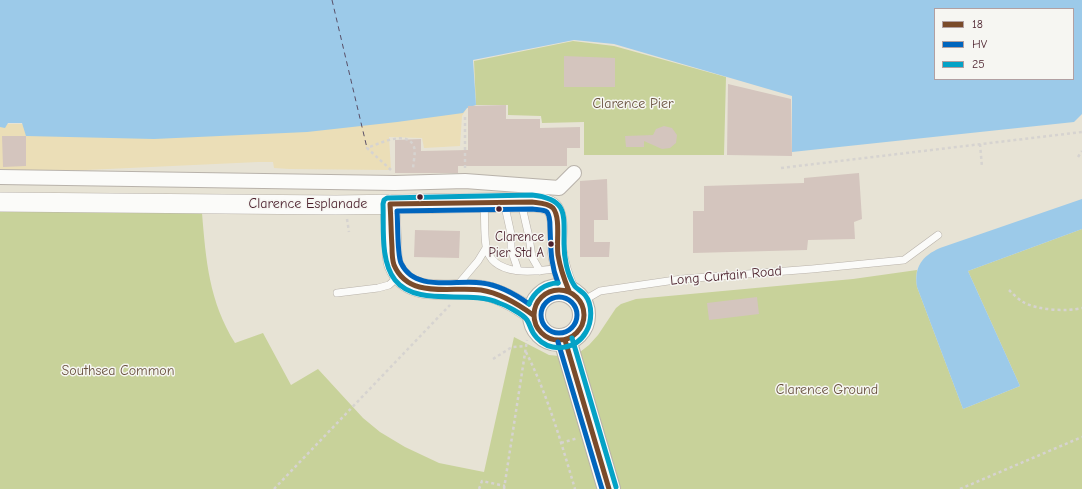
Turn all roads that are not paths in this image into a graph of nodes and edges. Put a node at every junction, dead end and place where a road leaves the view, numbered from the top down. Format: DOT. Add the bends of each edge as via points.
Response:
graph roads {
  1 [pos="574,173"];
  2 [pos="0,177"];
  3 [pos="0,202"];
  4 [pos="484,202"];
  5 [pos="513,202"];
  6 [pos="390,204"];
  7 [pos="938,235"];
  8 [pos="486,248"];
  9 [pos="559,268"];
  10 [pos="518,270"];
  11 [pos="540,271"];
  12 [pos="399,276"];
  13 [pos="337,293"];
  14 [pos="453,297"];
  15 [pos="575,297"];
  16 [pos="533,315"];
  17 [pos="565,340"];
  18 [pos="609,489"];
  1 -- 2 [label="street" via="559,188 465,182"];
  3 -- 6 [label="street, Clarence Esplanade"];
  4 -- 5 [label="street, Clarence Esplanade"];
  4 -- 6 [label="street, Clarence Esplanade"];
  4 -- 8 [label="lane"];
  5 -- 9 [label="street, Clarence Esplanade" via="545,204 554,209"];
  5 -- 10 [label="lane" via="512,250"];
  5 -- 11 [label="lane" via="529,237 532,257"];
  6 -- 12 [label="street" via="393,264"];
  7 -- 15 [label="lane, Long Curtain Road" via="904,260 682,279"];
  8 -- 10 [label="lane" via="494,261 504,268"];
  8 -- 14 [label="lane"];
  9 -- 11 [label="lane"];
  9 -- 15 [label="street, Clarence Esplanade"];
  10 -- 11 [label="lane"];
  12 -- 13 [label="lane" via="389,285"];
  12 -- 14 [label="street" via="421,289"];
  14 -- 16 [label="street" via="482,290 507,298"];
  15 -- 16 [label="main road" via="561,289 545,293 534,307"];
  15 -- 17 [label="main road" via="584,309 584,317 578,332"];
  16 -- 17 [label="main road" via="534,323 543,335 550,339"];
  17 -- 18 [label="main road"];
}
